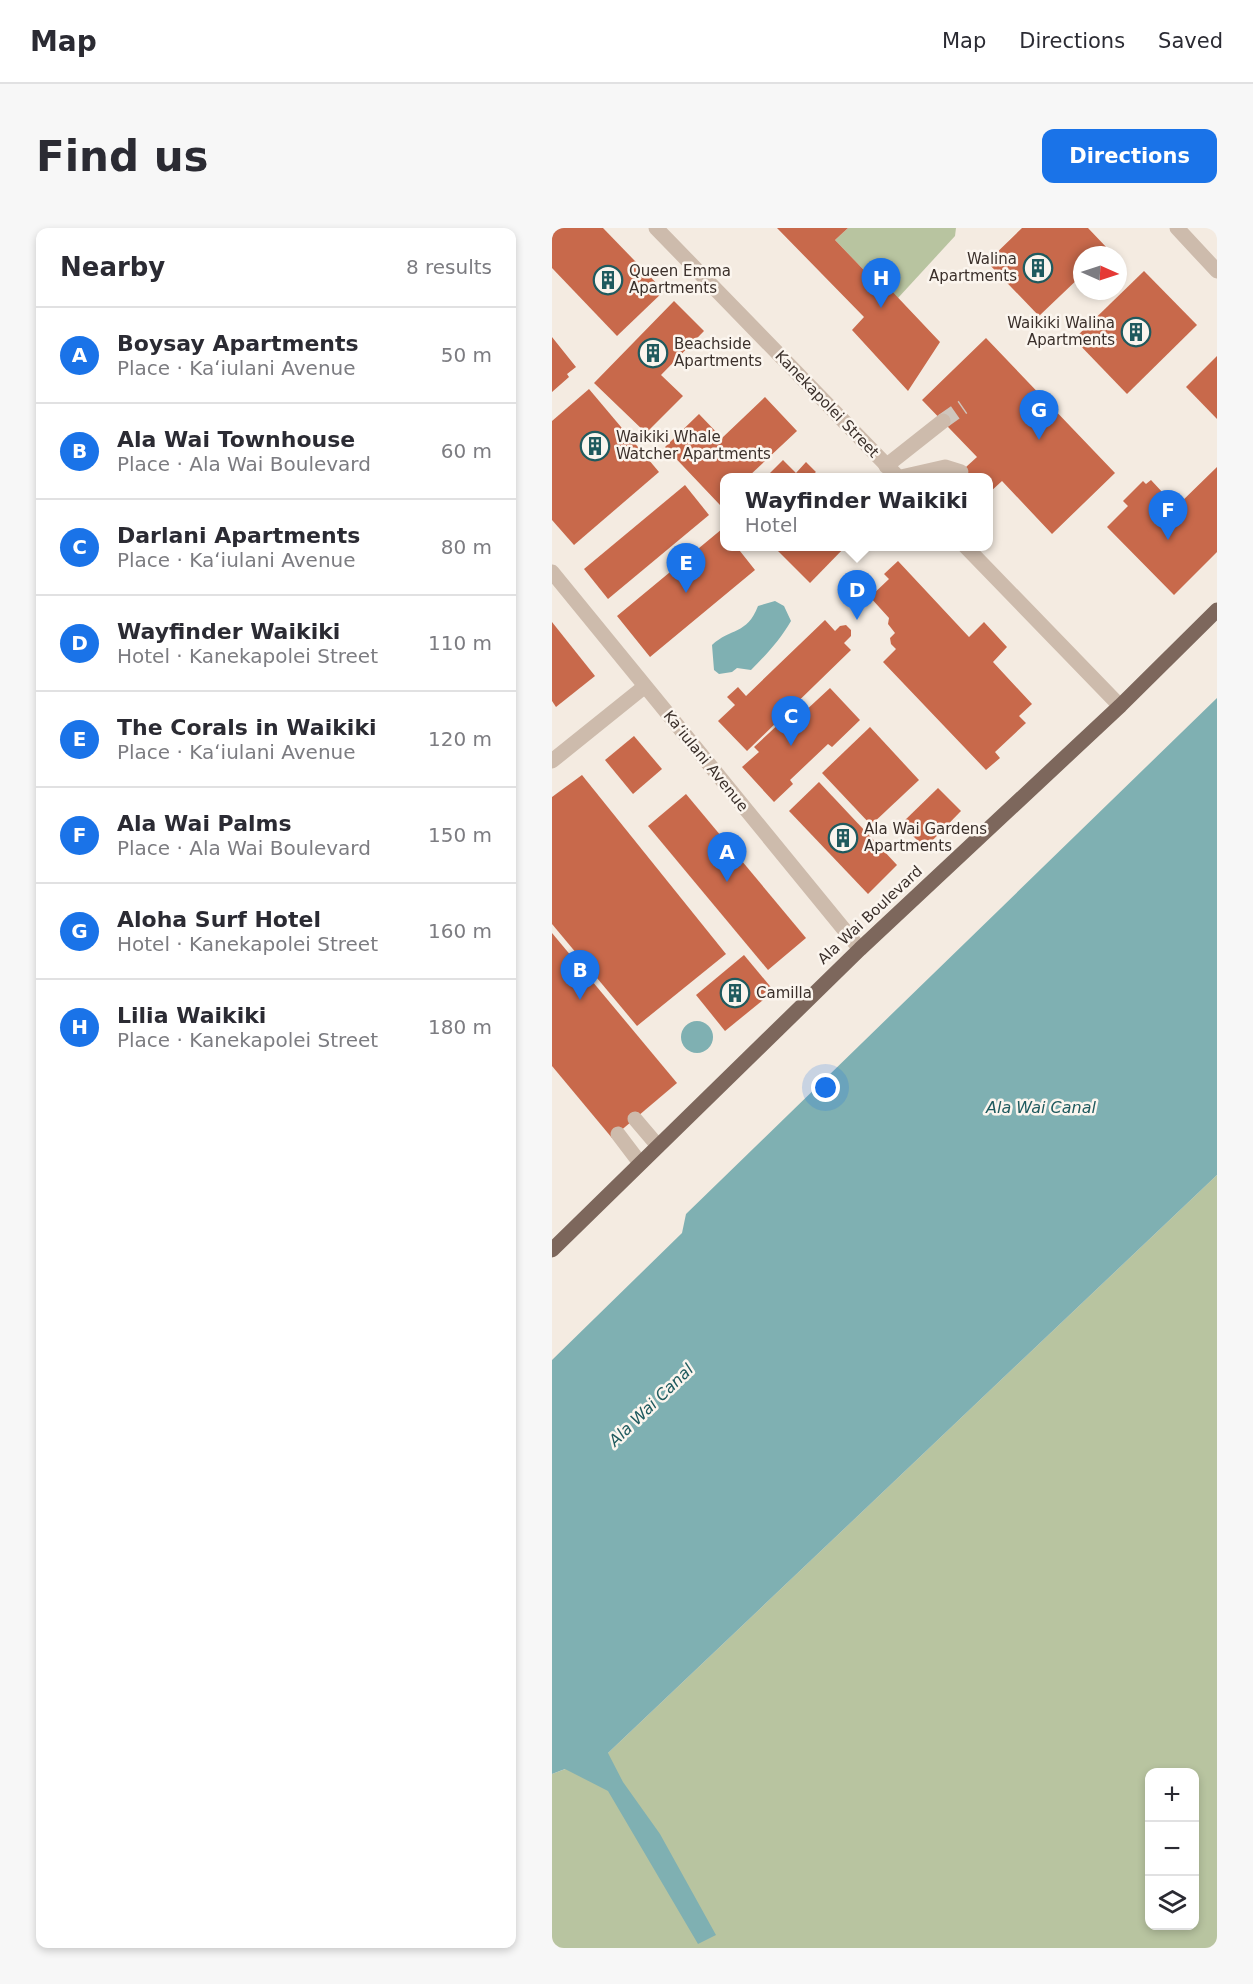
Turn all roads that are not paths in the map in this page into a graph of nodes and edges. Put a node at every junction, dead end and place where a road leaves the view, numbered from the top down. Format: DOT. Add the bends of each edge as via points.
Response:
graph roads {
  1 [pos="656,228"];
  2 [pos="1177,228"];
  3 [pos="1217,271"];
  4 [pos="943,421"];
  5 [pos="886,466"];
  6 [pos="961,472"];
  7 [pos="894,473"];
  8 [pos="916,473"];
  9 [pos="979,553"];
  10 [pos="552,572"];
  11 [pos="1217,610"];
  12 [pos="644,687"];
  13 [pos="1120,706"];
  14 [pos="552,761"];
  15 [pos="860,949"];
  16 [pos="635,1119"];
  17 [pos="618,1134"];
  18 [pos="658,1146"];
  19 [pos="640,1163"];
  20 [pos="552,1250"];
  1 -- 5 [label="street, Kanekapolei Street"];
  2 -- 3 [label="street"];
  4 -- 5 [label="street"];
  5 -- 7 [label="street, Kanekapolei Street"];
  6 -- 8 [label="street" via="945,466"];
  9 -- 13 [label="street"];
  10 -- 12 [label="street, Kaʻiulani Avenue"];
  11 -- 13 [label="main road, Ala Wai Boulevard"];
  12 -- 14 [label="street"];
  12 -- 15 [label="street, Kaʻiulani Avenue"];
  13 -- 15 [label="main road, Ala Wai Boulevard"];
  15 -- 18 [label="main road, Ala Wai Boulevard"];
  16 -- 18 [label="street"];
  17 -- 19 [label="street"];
  18 -- 19 [label="main road, Ala Wai Boulevard"];
  19 -- 20 [label="main road, Ala Wai Boulevard"];
}
